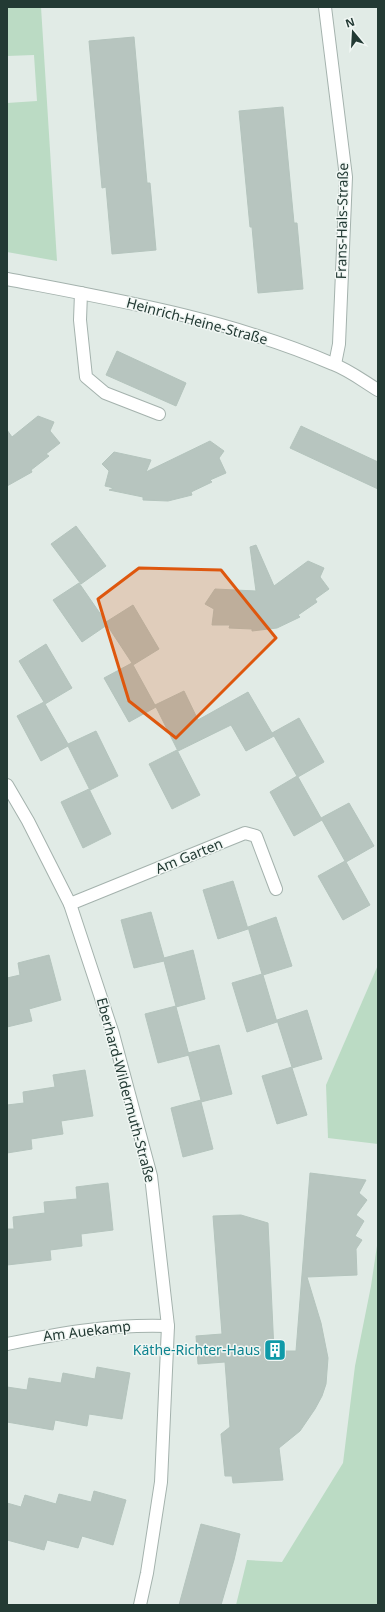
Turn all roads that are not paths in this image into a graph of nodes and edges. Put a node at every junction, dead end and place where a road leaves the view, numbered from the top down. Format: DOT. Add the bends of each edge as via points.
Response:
graph roads {
  1 [pos="325,7"];
  2 [pos="7,279"];
  3 [pos="81,293"];
  4 [pos="334,364"];
  5 [pos="378,390"];
  6 [pos="159,414"];
  7 [pos="7,785"];
  8 [pos="276,889"];
  9 [pos="70,904"];
  10 [pos="168,1326"];
  11 [pos="7,1344"];
  12 [pos="140,1605"];
  1 -- 4 [label="street, Frans-Hals-Straße" via="346,177 339,344"];
  2 -- 3 [label="street, Heinrich-Heine-Straße"];
  3 -- 4 [label="street, Heinrich-Heine-Straße" via="196,318"];
  3 -- 6 [label="street" via="80,320 86,377 105,393"];
  4 -- 5 [label="street, Heinrich-Heine-Straße"];
  7 -- 9 [label="street, Eberhard-Wildermuth-Straße"];
  8 -- 9 [label="street, Am Garten" via="256,836 245,833"];
  9 -- 10 [label="street, Eberhard-Wildermuth-Straße" via="113,1034 151,1176"];
  10 -- 11 [label="street, Am Auekamp" via="137,1325 63,1332"];
  10 -- 12 [label="street, Eberhard-Wildermuth-Straße" via="161,1482"];
}
